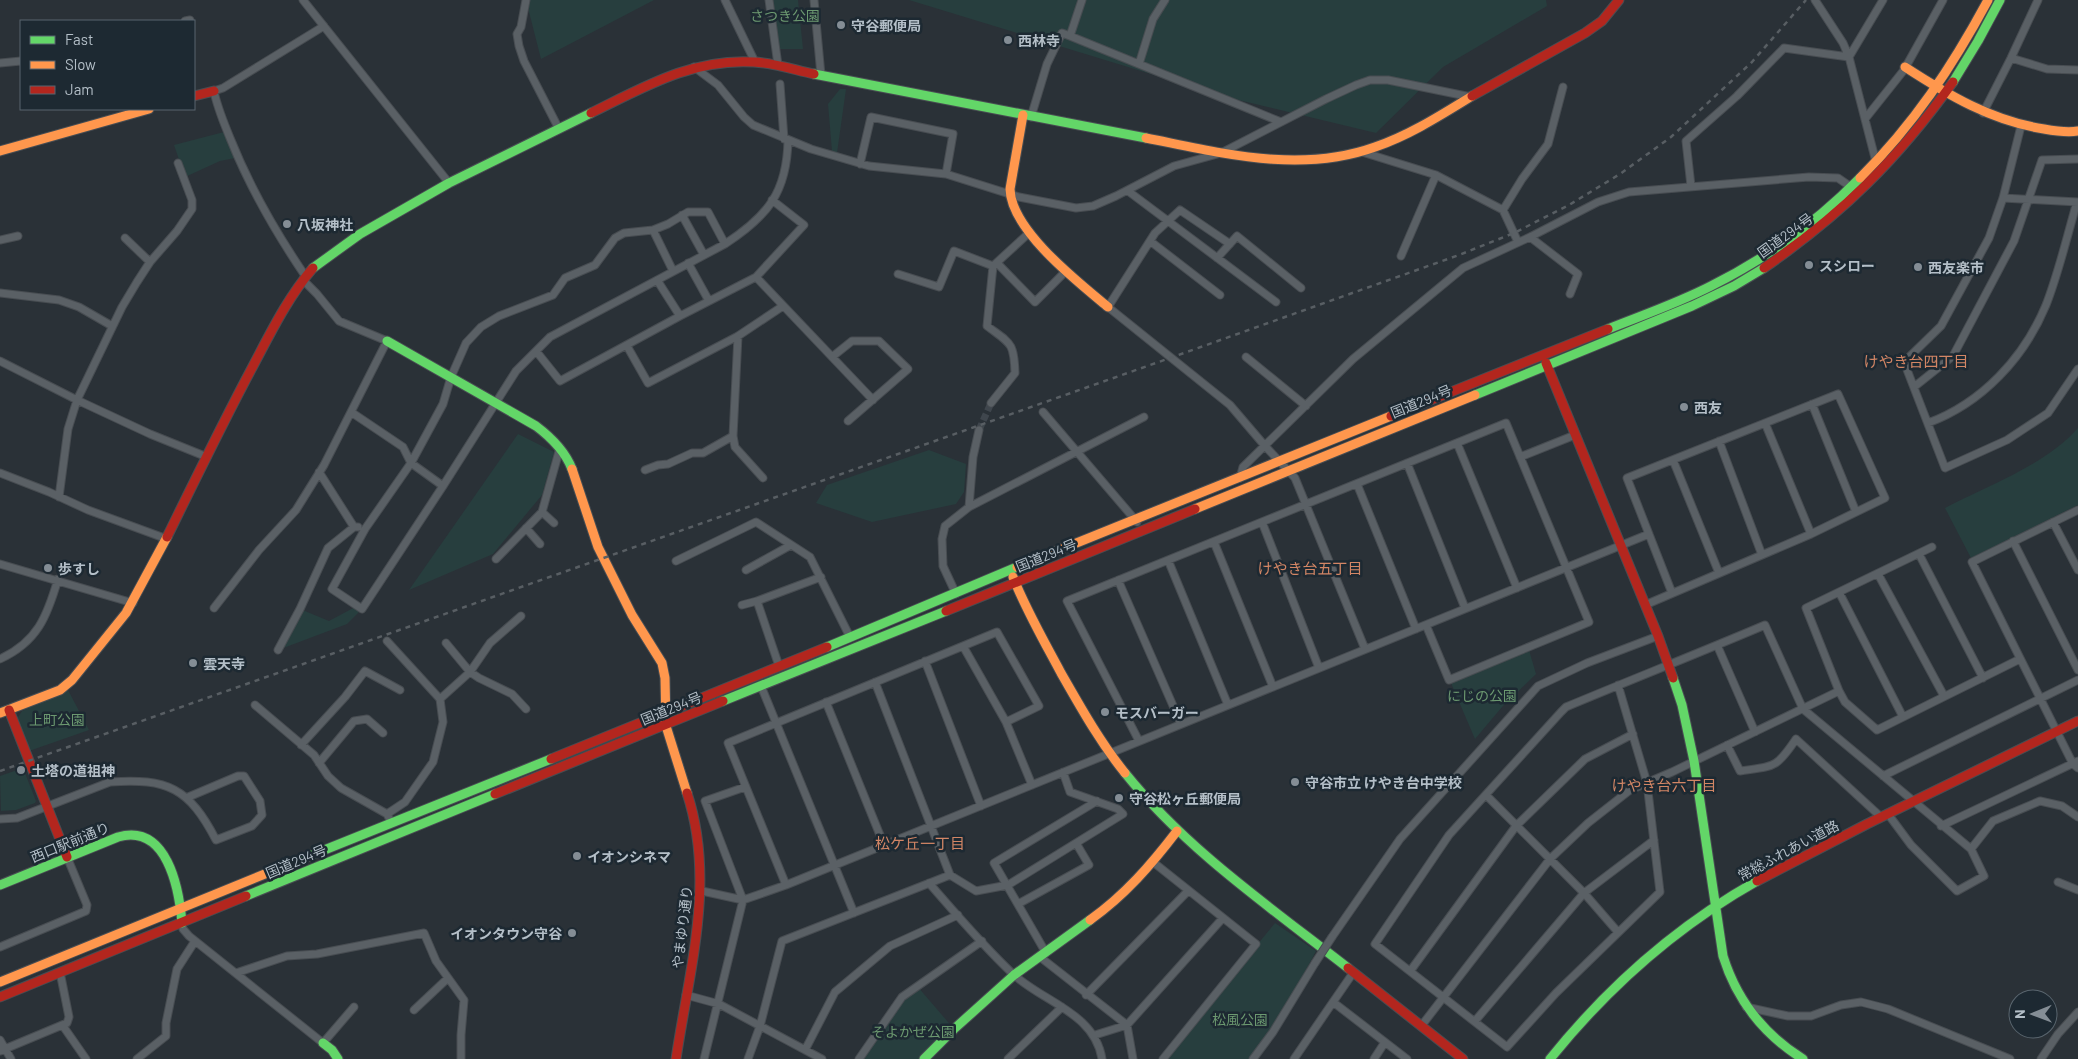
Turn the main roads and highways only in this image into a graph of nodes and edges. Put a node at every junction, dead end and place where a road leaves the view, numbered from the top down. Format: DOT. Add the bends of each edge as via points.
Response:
graph roads {
  1 [pos="1619,0"];
  2 [pos="1988,0"];
  3 [pos="2000,0"];
  4 [pos="1905,67"];
  5 [pos="1937,88"];
  6 [pos="214,91"];
  7 [pos="1947,94"];
  8 [pos="195,96"];
  9 [pos="145,110"];
  10 [pos="1027,116"];
  11 [pos="2078,131"];
  12 [pos="0,151"];
  13 [pos="1108,307"];
  14 [pos="387,341"];
  15 [pos="1543,355"];
  16 [pos="1548,366"];
  17 [pos="1010,570"];
  18 [pos="1015,583"];
  19 [pos="4,712"];
  20 [pos="665,713"];
  21 [pos="2078,721"];
  22 [pos="665,725"];
  23 [pos="1177,831"];
  24 [pos="67,857"];
  25 [pos="0,885"];
  26 [pos="1716,906"];
  27 [pos="181,908"];
  28 [pos="182,923"];
  29 [pos="0,982"];
  30 [pos="0,997"];
  31 [pos="323,1044"];
  32 [pos="338,1059"];
  33 [pos="676,1059"];
  34 [pos="924,1059"];
  35 [pos="1463,1059"];
  36 [pos="1550,1059"];
  37 [pos="1803,1059"];
  1 -- 10 [label="main road" via="1602,21 1585,33 1407,134 1344,158 1299,162 1250,158"];
  2 -- 5 [label="main road, 国道294号"];
  3 -- 7 [label="main road, 国道294号"];
  4 -- 5 [label="main road"];
  5 -- 7 [label="main road"];
  5 -- 15 [label="main road, 国道294号" via="1901,135 1851,186 1806,225 1754,262 1717,284"];
  6 -- 8 [label="main road"];
  7 -- 11 [label="main road" via="1983,113 2021,126"];
  7 -- 16 [label="main road, 国道294号" via="1908,144 1848,204 1760,271 1722,292"];
  9 -- 12 [label="main road"];
  10 -- 13 [label="main road" via="1010,194 1015,209 1030,232 1066,271"];
  10 -- 19 [label="main road" via="755,62 694,67 663,77 449,183 360,234 315,266 268,336 132,603 72,680 52,694"];
  14 -- 20 [label="main road, やまゆり通り" via="536,426 560,448 575,476 588,524 603,558 661,661"];
  15 -- 16 [label="main road"];
  15 -- 17 [label="main road, 国道294号"];
  16 -- 18 [label="main road, 国道294号"];
  16 -- 26 [label="main road" via="1658,636 1682,705"];
  17 -- 18 [label="main road"];
  17 -- 20 [label="main road, 国道294号"];
  18 -- 22 [label="main road, 国道294号"];
  18 -- 23 [label="main road" via="1079,705 1110,753"];
  19 -- 24 [label="main road" via="24,748"];
  20 -- 22 [label="main road, やまゆり通り"];
  20 -- 27 [label="main road, 国道294号"];
  21 -- 26 [label="main road, 常総ふれあい道路" via="1885,815"];
  22 -- 28 [label="main road, 国道294号"];
  22 -- 33 [label="main road, やまゆり通り" via="695,822 702,891"];
  23 -- 34 [label="main road" via="1132,886 1110,906 1014,975"];
  23 -- 35 [label="main road"];
  24 -- 25 [label="main road, 西口駅前通り"];
  24 -- 27 [label="main road, 西口駅前通り" via="122,836 149,839 164,855 179,893"];
  26 -- 36 [label="main road, 常総ふれあい道路" via="1654,951 1585,1017"];
  26 -- 37 [label="main road" via="1725,966 1732,983 1760,1026"];
  27 -- 28 [label="main road, 西口駅前通り"];
  27 -- 29 [label="main road, 国道294号"];
  28 -- 30 [label="main road, 国道294号"];
  31 -- 32 [label="main road"];
}
